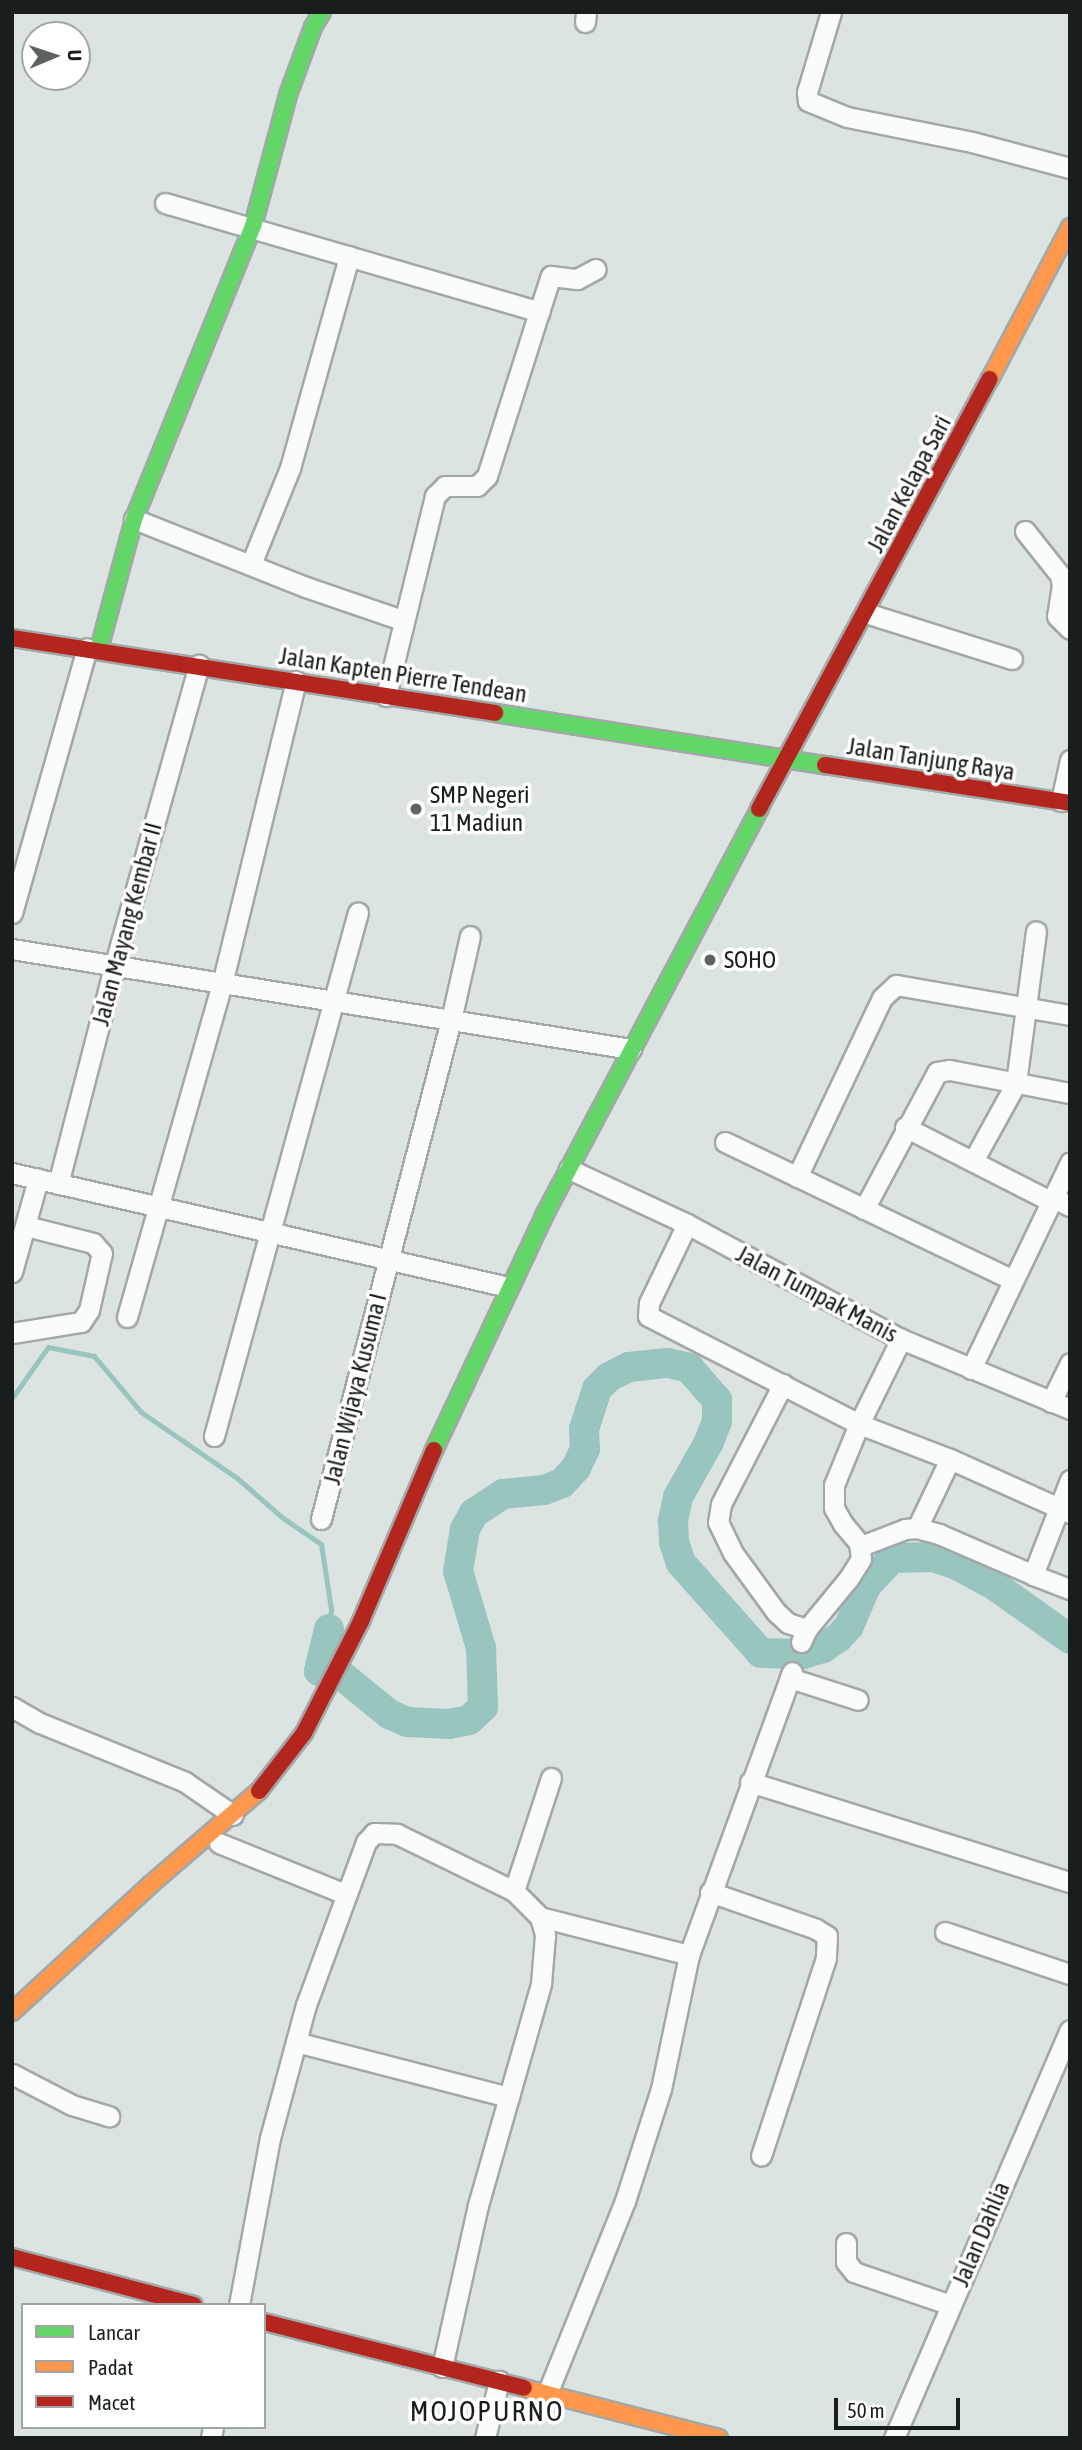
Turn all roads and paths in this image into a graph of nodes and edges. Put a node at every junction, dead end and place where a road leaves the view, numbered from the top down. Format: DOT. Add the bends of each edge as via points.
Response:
graph roads {
  1 [pos="323,12"];
  2 [pos="831,12"];
  3 [pos="1070,168"];
  4 [pos="165,203"];
  5 [pos="253,226"];
  6 [pos="1070,227"];
  7 [pos="349,256"];
  8 [pos="596,269"];
  9 [pos="539,312"];
  10 [pos="134,519"];
  11 [pos="1026,531"];
  12 [pos="251,564"];
  13 [pos="866,613"];
  14 [pos="402,620"];
  15 [pos="1070,629"];
  16 [pos="12,638"];
  17 [pos="93,649"];
  18 [pos="1012,659"];
  19 [pos="199,665"];
  20 [pos="296,681"];
  21 [pos="386,696"];
  22 [pos="786,760"];
  23 [pos="1070,760"];
  24 [pos="1065,802"];
  25 [pos="358,912"];
  26 [pos="12,913"];
  27 [pos="1036,931"];
  28 [pos="470,936"];
  29 [pos="12,949"];
  30 [pos="114,967"];
  31 [pos="222,985"];
  32 [pos="332,1000"];
  33 [pos="1026,1008"];
  34 [pos="1070,1015"];
  35 [pos="451,1020"];
  36 [pos="631,1049"];
  37 [pos="1016,1083"];
  38 [pos="1070,1093"];
  39 [pos="905,1128"];
  40 [pos="725,1142"];
  41 [pos="973,1161"];
  42 [pos="1070,1162"];
  43 [pos="569,1169"];
  44 [pos="12,1173"];
  45 [pos="797,1177"];
  46 [pos="38,1179"];
  47 [pos="58,1184"];
  48 [pos="1058,1202"];
  49 [pos="156,1209"];
  50 [pos="864,1209"];
  51 [pos="687,1224"];
  52 [pos="26,1226"];
  53 [pos="271,1234"];
  54 [pos="388,1259"];
  55 [pos="12,1272"];
  56 [pos="1013,1280"];
  57 [pos="508,1287"];
  58 [pos="127,1317"];
  59 [pos="12,1333"];
  60 [pos="901,1339"];
  61 [pos="1070,1363"];
  62 [pos="971,1369"];
  63 [pos="783,1384"];
  64 [pos="1061,1406"];
  65 [pos="859,1424"];
  66 [pos="214,1436"];
  67 [pos="950,1459"];
  68 [pos="1070,1480"];
  69 [pos="1063,1510"];
  70 [pos="321,1519"];
  71 [pos="916,1528"];
  72 [pos="861,1546"];
  73 [pos="1036,1576"];
  74 [pos="1070,1589"];
  75 [pos="858,1700"];
  76 [pos="12,1707"];
  77 [pos="551,1778"];
  78 [pos="750,1782"];
  79 [pos="233,1815"];
  80 [pos="219,1843"];
  81 [pos="1070,1882"];
  82 [pos="514,1891"];
  83 [pos="710,1892"];
  84 [pos="345,1894"];
  85 [pos="540,1917"];
  86 [pos="945,1932"];
  87 [pos="689,1955"];
  88 [pos="1070,1975"];
  89 [pos="12,2012"];
  90 [pos="1070,2030"];
  91 [pos="296,2042"];
  92 [pos="12,2074"];
  93 [pos="509,2097"];
  94 [pos="109,2116"];
  95 [pos="761,2155"];
  96 [pos="846,2243"];
  97 [pos="12,2257"];
  98 [pos="186,2303"];
  99 [pos="239,2303"];
  100 [pos="951,2305"];
  101 [pos="266,2323"];
  102 [pos="442,2367"];
  103 [pos="499,2381"];
  104 [pos="547,2394"];
  105 [pos="671,2432"];
  106 [pos="485,2438"];
  107 [pos="719,2438"];
  108 [pos="894,2438"];
  1 -- 5 [label="main road" via="288,95"];
  2 -- 3 [label="street" via="808,101 847,117"];
  4 -- 5 [label="street"];
  5 -- 7 [label="street"];
  5 -- 10 [label="main road"];
  6 -- 13 [label="main road, Jalan Kelapa Sari"];
  7 -- 9 [label="street"];
  7 -- 12 [label="street" via="293,458"];
  8 -- 9 [label="street" via="577,279 551,276"];
  9 -- 14 [label="street" via="487,476 477,486 445,486 435,496"];
  10 -- 12 [label="street"];
  10 -- 17 [label="main road"];
  11 -- 15 [label="street" via="1060,575 1057,616"];
  12 -- 14 [label="street"];
  13 -- 18 [label="street"];
  13 -- 22 [label="main road, Jalan Kelapa Sari"];
  14 -- 21 [label="street"];
  16 -- 17 [label="main road, Jalan Kapten Pierre Tendean"];
  17 -- 19 [label="main road, Jalan Kapten Pierre Tendean"];
  17 -- 26 [label="street"];
  19 -- 20 [label="main road, Jalan Kapten Pierre Tendean"];
  19 -- 30 [label="street, Jalan Mayang Kembar II"];
  20 -- 21 [label="main road, Jalan Kapten Pierre Tendean"];
  20 -- 31 [label="street"];
  21 -- 22 [label="main road, Jalan Kapten Pierre Tendean"];
  22 -- 24 [label="main road, Jalan Tanjung Raya"];
  22 -- 36 [label="main road, Jalan Kelapa Sari"];
  23 -- 24 [label="street"];
  25 -- 32 [label="street"];
  27 -- 33 [label="street"];
  28 -- 35 [label="street, Jalan Wijaya Kusuma I"];
  29 -- 30 [label="street"];
  30 -- 31 [label="street"];
  30 -- 47 [label="street, Jalan Mayang Kembar II"];
  31 -- 32 [label="street"];
  31 -- 49 [label="street"];
  32 -- 35 [label="street"];
  32 -- 53 [label="street"];
  33 -- 34 [label="street"];
  33 -- 37 [label="street"];
  33 -- 45 [label="street" via="896,985 882,998"];
  35 -- 36 [label="street"];
  35 -- 54 [label="street, Jalan Wijaya Kusuma I"];
  36 -- 43 [label="main road, Jalan Kelapa Sari"];
  37 -- 38 [label="street"];
  37 -- 39 [label="street" via="940,1071 933,1075"];
  37 -- 41 [label="street"];
  39 -- 41 [label="street"];
  39 -- 50 [label="street"];
  40 -- 45 [label="street"];
  41 -- 48 [label="street"];
  42 -- 48 [label="street"];
  43 -- 51 [label="street, Jalan Tumpak Manis"];
  43 -- 57 [label="main road, Jalan Kelapa Sari"];
  44 -- 46 [label="street"];
  45 -- 50 [label="street"];
  46 -- 47 [label="street"];
  46 -- 52 [label="street"];
  47 -- 49 [label="street"];
  48 -- 56 [label="street"];
  49 -- 53 [label="street"];
  49 -- 58 [label="street"];
  50 -- 56 [label="street"];
  51 -- 60 [label="street, Jalan Tumpak Manis"];
  51 -- 63 [label="street" via="646,1314"];
  52 -- 55 [label="street"];
  52 -- 59 [label="street" via="93,1242 102,1253 89,1310 81,1322"];
  53 -- 54 [label="street"];
  53 -- 66 [label="street"];
  54 -- 57 [label="street"];
  54 -- 70 [label="street, Jalan Wijaya Kusuma I"];
  56 -- 62 [label="street"];
  57 -- 79 [label="main road, Jalan Kelapa Sari" via="320,1706 286,1758"];
  60 -- 62 [label="street, Jalan Tumpak Manis"];
  60 -- 65 [label="street"];
  61 -- 64 [label="street"];
  62 -- 64 [label="street, Jalan Tumpak Manis"];
  63 -- 65 [label="street"];
  63 -- 72 [label="street" via="721,1504 718,1522 733,1553 776,1612 804,1635 849,1578 860,1559"];
  65 -- 67 [label="street"];
  65 -- 72 [label="street" via="833,1496 843,1524"];
  67 -- 69 [label="street"];
  67 -- 71 [label="street"];
  68 -- 69 [label="street"];
  69 -- 73 [label="street"];
  71 -- 72 [label="street"];
  71 -- 73 [label="street"];
  73 -- 74 [label="street"];
  75 -- 78 [label="street" via="791,1675"];
  76 -- 79 [label="street" via="40,1723 185,1782"];
  77 -- 82 [label="street"];
  78 -- 81 [label="street"];
  78 -- 83 [label="street"];
  79 -- 89 [label="main road, Jalan Kelapa Sari"];
  80 -- 84 [label="street"];
  82 -- 84 [label="street" via="385,1832 374,1833 366,1842"];
  82 -- 85 [label="street"];
  83 -- 87 [label="street"];
  83 -- 95 [label="street" via="816,1929 827,1937 826,1958"];
  84 -- 91 [label="street"];
  85 -- 87 [label="street"];
  85 -- 93 [label="street" via="545,1936 541,1984"];
  86 -- 88 [label="street"];
  87 -- 104 [label="street" via="661,2089 625,2201"];
  90 -- 100 [label="street, Jalan Dahlia"];
  91 -- 93 [label="street"];
  91 -- 99 [label="street" via="270,2138"];
  92 -- 94 [label="street" via="72,2105"];
  93 -- 102 [label="street" via="478,2205"];
  96 -- 100 [label="street" via="846,2262 854,2272"];
  97 -- 98 [label="main road"];
  100 -- 108 [label="street, Jalan Dahlia"];
  101 -- 102 [label="main road"];
  102 -- 103 [label="main road"];
  103 -- 104 [label="main road"];
  103 -- 106 [label="street"];
  104 -- 105 [label="main road"];
  105 -- 107 [label="main road"];
}
